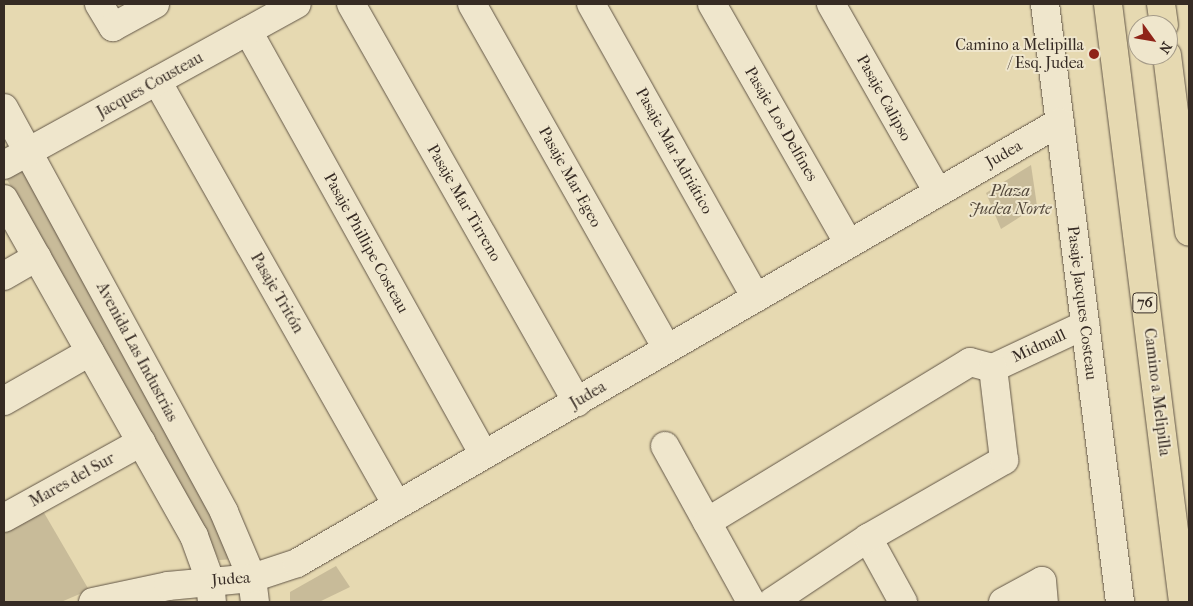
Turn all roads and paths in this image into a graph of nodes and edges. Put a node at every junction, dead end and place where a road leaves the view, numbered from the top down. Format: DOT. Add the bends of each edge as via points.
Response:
graph roads {
  1 [pos="99,4"];
  2 [pos="155,4"];
  3 [pos="297,4"];
  4 [pos="352,4"];
  5 [pos="472,4"];
  6 [pos="591,4"];
  7 [pos="712,4"];
  8 [pos="831,4"];
  9 [pos="1045,4"];
  10 [pos="1108,4"];
  11 [pos="248,31"];
  12 [pos="1169,65"];
  13 [pos="157,81"];
  14 [pos="4,108"];
  15 [pos="1060,122"];
  16 [pos="29,152"];
  17 [pos="4,165"];
  18 [pos="938,192"];
  19 [pos="4,199"];
  20 [pos="1189,232"];
  21 [pos="849,244"];
  22 [pos="37,257"];
  23 [pos="4,276"];
  24 [pos="756,298"];
  25 [pos="1085,325"];
  26 [pos="667,349"];
  27 [pos="90,352"];
  28 [pos="993,368"];
  29 [pos="4,400"];
  30 [pos="577,402"];
  31 [pos="141,442"];
  32 [pos="665,446"];
  33 [pos="484,455"];
  34 [pos="397,506"];
  35 [pos="4,518"];
  36 [pos="707,522"];
  37 [pos="868,538"];
  38 [pos="254,590"];
  39 [pos="211,591"];
  40 [pos="93,602"];
  41 [pos="751,602"];
  42 [pos="772,602"];
  43 [pos="903,602"];
  44 [pos="1003,602"];
  45 [pos="1044,602"];
  46 [pos="1120,602"];
  47 [pos="1183,602"];
  1 -- 2 [label="street" via="113,28"];
  3 -- 11 [label="street, Jacques Cousteau"];
  4 -- 30 [label="street, Pasaje Mar Tirreno"];
  5 -- 26 [label="street, Pasaje Mar Egeo"];
  6 -- 24 [label="street, Pasaje Mar Adriático"];
  7 -- 21 [label="street, Pasaje Los Delfines"];
  8 -- 18 [label="street, Pasaje Calipso"];
  9 -- 15 [label="street, Pasaje Jacques Costeau"];
  10 -- 47 [label="main road, Camino a Melipilla / 76"];
  11 -- 13 [label="street, Jacques Cousteau"];
  11 -- 33 [label="street, Pasaje Phillipe Costeau"];
  12 -- 20 [label="main road"];
  13 -- 16 [label="street, Jacques Cousteau"];
  13 -- 34 [label="street, Pasaje Tritón"];
  14 -- 16 [label="street, Avenida Las Industrias"];
  15 -- 18 [label="street, Judea"];
  15 -- 25 [label="street, Pasaje Jacques Costeau"];
  16 -- 17 [label="street, Jacques Cousteau"];
  16 -- 38 [label="street, Avenida Las Industrias" via="224,512"];
  18 -- 21 [label="street, Judea"];
  19 -- 22 [label="street"];
  21 -- 24 [label="street, Judea"];
  22 -- 23 [label="street"];
  22 -- 27 [label="street"];
  24 -- 26 [label="street, Judea"];
  25 -- 28 [label="street, Midmall"];
  25 -- 46 [label="street, Pasaje Jacques Costeau"];
  26 -- 30 [label="street, Judea"];
  27 -- 29 [label="street"];
  27 -- 31 [label="street"];
  28 -- 36 [label="street" via="970,362"];
  28 -- 37 [label="street" via="1004,460"];
  30 -- 33 [label="street, Judea"];
  31 -- 35 [label="street, Mares del Sur"];
  31 -- 39 [label="street" via="194,536"];
  32 -- 36 [label="street"];
  33 -- 34 [label="street, Judea"];
  34 -- 38 [label="street, Judea"];
  36 -- 41 [label="street"];
  37 -- 42 [label="street"];
  37 -- 43 [label="street"];
  38 -- 39 [label="street, Judea"];
  39 -- 40 [label="street, Judea" via="143,590"];
  44 -- 45 [label="street" via="1042,581"];
}
